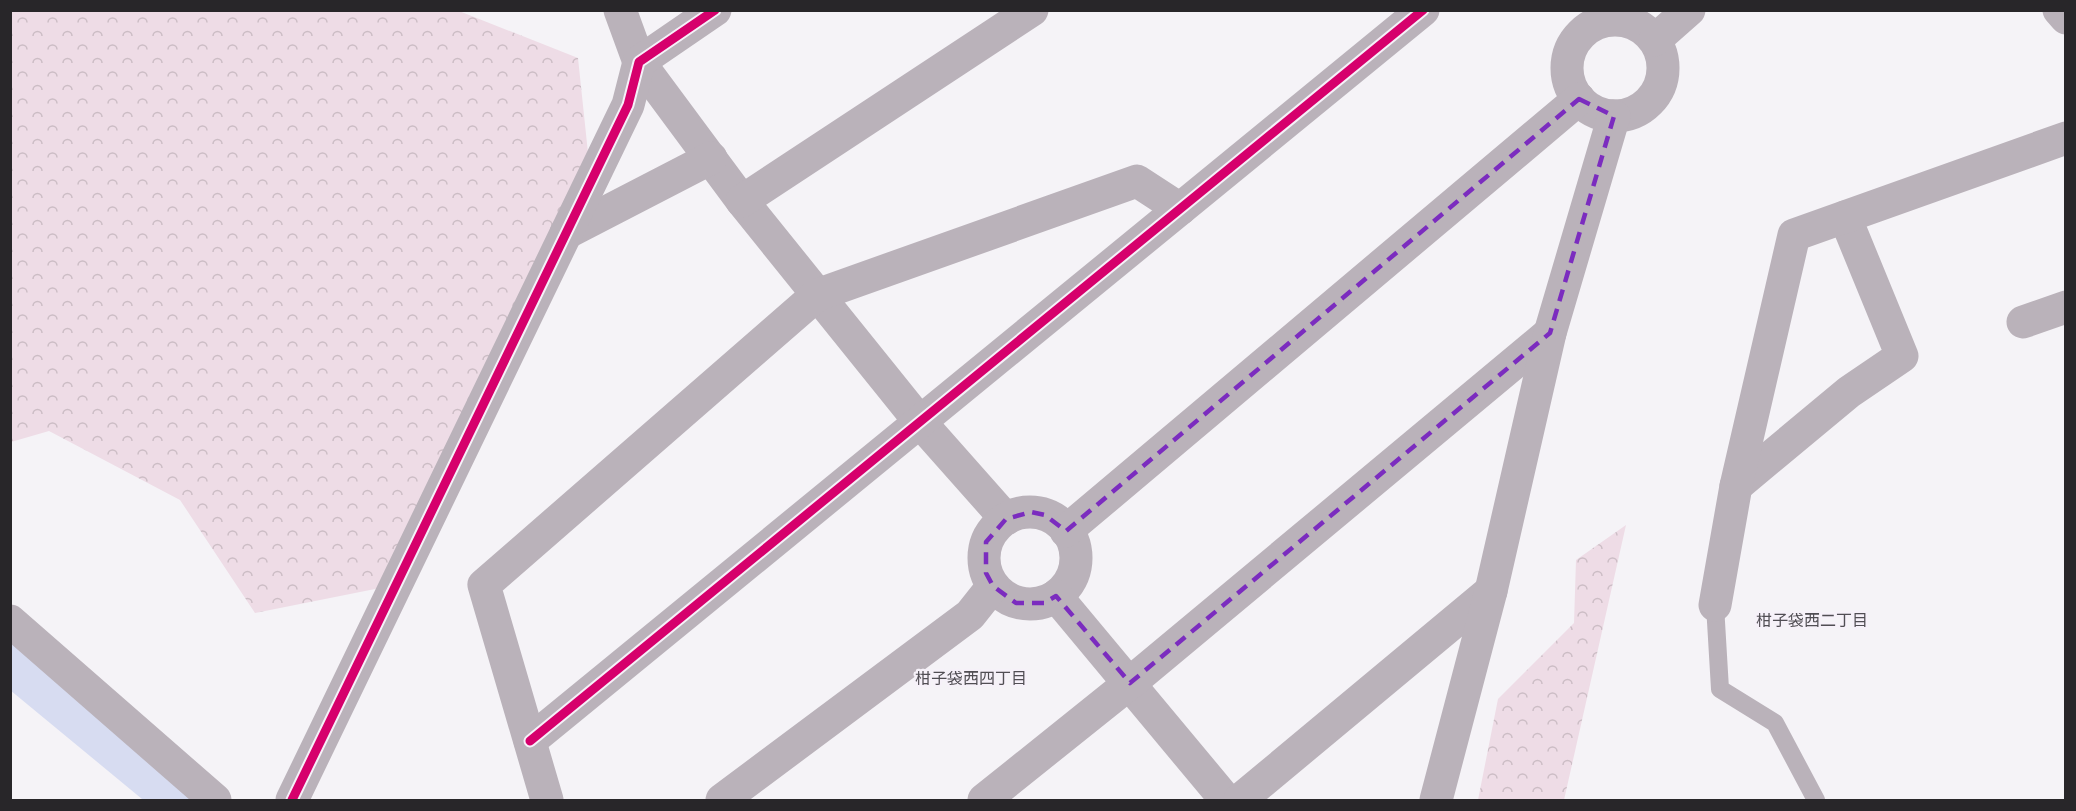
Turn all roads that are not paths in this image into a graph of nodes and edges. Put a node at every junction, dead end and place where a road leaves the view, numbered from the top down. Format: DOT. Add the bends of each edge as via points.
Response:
graph roads {
  1 [pos="620,10"];
  2 [pos="715,10"];
  3 [pos="1032,10"];
  4 [pos="1423,10"];
  5 [pos="1689,10"];
  6 [pos="2059,10"];
  7 [pos="1590,17"];
  8 [pos="2066,18"];
  9 [pos="1655,40"];
  10 [pos="639,62"];
  11 [pos="1579,99"];
  12 [pos="1614,116"];
  13 [pos="2066,138"];
  14 [pos="711,158"];
  15 [pos="742,201"];
  16 [pos="1180,209"];
  17 [pos="1845,217"];
  18 [pos="566,233"];
  19 [pos="817,295"];
  20 [pos="2066,307"];
  21 [pos="2023,322"];
  22 [pos="1550,333"];
  23 [pos="920,422"];
  24 [pos="1736,486"];
  25 [pos="1006,519"];
  26 [pos="1066,531"];
  27 [pos="993,586"];
  28 [pos="1491,591"];
  29 [pos="1056,596"];
  30 [pos="1715,605"];
  31 [pos="10,621"];
  32 [pos="1130,683"];
  33 [pos="530,741"];
  34 [pos="215,801"];
  35 [pos="292,801"];
  36 [pos="547,801"];
  37 [pos="722,801"];
  38 [pos="984,801"];
  39 [pos="1226,801"];
  40 [pos="1240,801"];
  41 [pos="1436,801"];
  42 [pos="1816,801"];
  1 -- 10 [label="street"];
  2 -- 10 [label="street"];
  3 -- 15 [label="street"];
  4 -- 16 [label="street"];
  5 -- 9 [label="street"];
  6 -- 8 [label="street"];
  7 -- 9 [label="street" via="1629,22"];
  7 -- 11 [label="street" via="1568,57 1571,87"];
  9 -- 12 [label="street" via="1662,62 1660,84 1653,97 1629,114"];
  10 -- 14 [label="street"];
  10 -- 18 [label="street" via="628,105"];
  11 -- 12 [label="street" via="1601,114"];
  11 -- 26 [label="street"];
  12 -- 22 [label="street"];
  13 -- 17 [label="street"];
  14 -- 15 [label="street"];
  14 -- 18 [label="street"];
  15 -- 19 [label="street"];
  16 -- 19 [label="street" via="1137,181"];
  16 -- 23 [label="street"];
  17 -- 24 [label="street" via="1794,235"];
  17 -- 24 [label="street" via="1902,356 1849,392"];
  18 -- 35 [label="street"];
  19 -- 23 [label="street"];
  19 -- 33 [label="street" via="484,585"];
  20 -- 21 [label="street"];
  22 -- 28 [label="street"];
  22 -- 32 [label="street"];
  23 -- 25 [label="street"];
  23 -- 33 [label="street"];
  24 -- 30 [label="street"];
  25 -- 26 [label="street" via="1031,512 1057,521"];
  25 -- 27 [label="street" via="986,542 983,558"];
  26 -- 29 [label="street" via="1076,559 1067,586"];
  27 -- 29 [label="street" via="1016,603 1044,603"];
  27 -- 37 [label="street" via="970,615"];
  28 -- 40 [label="street"];
  28 -- 41 [label="street"];
  29 -- 32 [label="street"];
  30 -- 42 [label="lane" via="1720,689 1775,723"];
  31 -- 34 [label="street"];
  32 -- 38 [label="street"];
  32 -- 39 [label="street"];
  33 -- 36 [label="street"];
}
